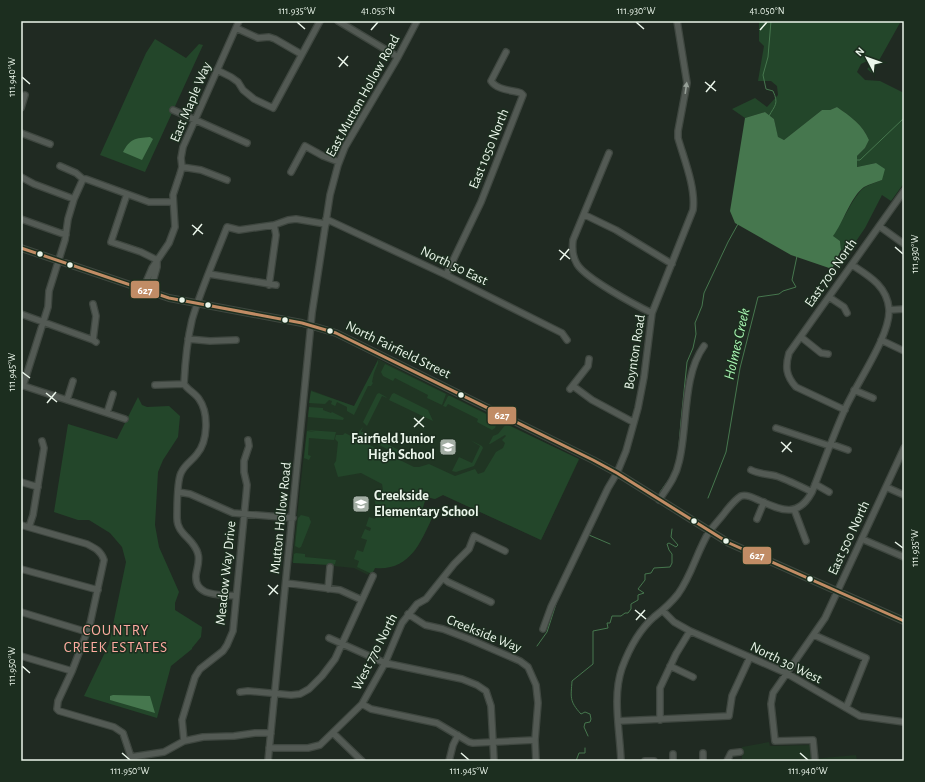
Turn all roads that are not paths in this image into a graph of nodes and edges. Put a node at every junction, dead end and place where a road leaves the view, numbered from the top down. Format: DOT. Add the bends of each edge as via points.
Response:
graph roads {
  1 [pos="239,21"];
  2 [pos="320,21"];
  3 [pos="338,21"];
  4 [pos="417,21"];
  5 [pos="677,21"];
  6 [pos="236,28"];
  7 [pos="506,52"];
  8 [pos="301,54"];
  9 [pos="398,57"];
  10 [pos="217,70"];
  11 [pos="25,95"];
  12 [pos="21,108"];
  13 [pos="173,110"];
  14 [pos="195,120"];
  15 [pos="21,133"];
  16 [pos="247,143"];
  17 [pos="50,144"];
  18 [pos="609,153"];
  19 [pos="339,162"];
  20 [pos="60,166"];
  21 [pos="182,167"];
  22 [pos="291,172"];
  23 [pos="21,177"];
  24 [pos="83,179"];
  25 [pos="227,180"];
  26 [pos="904,190"];
  27 [pos="128,194"];
  28 [pos="74,199"];
  29 [pos="172,202"];
  30 [pos="584,215"];
  31 [pos="21,219"];
  32 [pos="326,221"];
  33 [pos="274,225"];
  34 [pos="879,226"];
  35 [pos="66,234"];
  36 [pos="904,244"];
  37 [pos="21,248"];
  38 [pos="157,260"];
  39 [pos="58,261"];
  40 [pos="672,264"];
  41 [pos="852,265"];
  42 [pos="209,274"];
  43 [pos="446,275"];
  44 [pos="143,289"];
  45 [pos="150,292"];
  46 [pos="829,297"];
  47 [pos="93,304"];
  48 [pos="197,304"];
  49 [pos="904,309"];
  50 [pos="889,310"];
  51 [pos="652,312"];
  52 [pos="847,313"];
  53 [pos="21,314"];
  54 [pos="44,322"];
  55 [pos="311,325"];
  56 [pos="801,337"];
  57 [pos="188,339"];
  58 [pos="236,340"];
  59 [pos="567,340"];
  60 [pos="881,340"];
  61 [pos="704,346"];
  62 [pos="904,351"];
  63 [pos="828,354"];
  64 [pos="589,359"];
  65 [pos="73,381"];
  66 [pos="184,384"];
  67 [pos="22,385"];
  68 [pos="155,385"];
  69 [pos="854,390"];
  70 [pos="113,394"];
  71 [pos="873,398"];
  72 [pos="66,400"];
  73 [pos="845,410"];
  74 [pos="107,413"];
  75 [pos="125,419"];
  76 [pos="633,422"];
  77 [pos="776,428"];
  78 [pos="248,440"];
  79 [pos="42,441"];
  80 [pos="830,445"];
  81 [pos="904,448"];
  82 [pos="848,450"];
  83 [pos="751,470"];
  84 [pos="617,474"];
  85 [pos="21,482"];
  86 [pos="815,484"];
  87 [pos="38,486"];
  88 [pos="886,487"];
  89 [pos="178,492"];
  90 [pos="812,492"];
  91 [pos="829,492"];
  92 [pos="904,495"];
  93 [pos="659,500"];
  94 [pos="764,502"];
  95 [pos="794,509"];
  96 [pos="244,514"];
  97 [pos="293,518"];
  98 [pos="757,519"];
  99 [pos="21,525"];
  100 [pos="29,527"];
  101 [pos="709,532"];
  102 [pos="862,539"];
  103 [pos="806,541"];
  104 [pos="505,550"];
  105 [pos="904,557"];
  106 [pos="330,567"];
  107 [pos="21,569"];
  108 [pos="373,576"];
  109 [pos="442,578"];
  110 [pos="286,583"];
  111 [pos="328,589"];
  112 [pos="98,590"];
  113 [pos="838,592"];
  114 [pos="236,596"];
  115 [pos="362,600"];
  116 [pos="491,602"];
  117 [pos="663,611"];
  118 [pos="21,612"];
  119 [pos="408,614"];
  120 [pos="904,621"];
  121 [pos="542,628"];
  122 [pos="690,631"];
  123 [pos="87,632"];
  124 [pos="814,634"];
  125 [pos="330,638"];
  126 [pos="342,643"];
  127 [pos="21,656"];
  128 [pos="750,657"];
  129 [pos="385,663"];
  130 [pos="670,666"];
  131 [pos="72,671"];
  132 [pos="786,673"];
  133 [pos="693,677"];
  134 [pos="240,692"];
  135 [pos="275,694"];
  136 [pos="362,704"];
  137 [pos="846,708"];
  138 [pos="660,720"];
  139 [pos="618,721"];
  140 [pos="904,722"];
  141 [pos="270,733"];
  142 [pos="333,733"];
  143 [pos="458,735"];
  144 [pos="535,740"];
  145 [pos="184,741"];
  146 [pos="494,742"];
  147 [pos="269,748"];
  148 [pos="740,752"];
  149 [pos="703,753"];
  150 [pos="673,754"];
  151 [pos="129,759"];
  152 [pos="644,759"];
  153 [pos="268,761"];
  154 [pos="362,761"];
  155 [pos="449,761"];
  156 [pos="494,761"];
  157 [pos="536,761"];
  158 [pos="621,761"];
  159 [pos="654,761"];
  160 [pos="673,761"];
  161 [pos="703,761"];
  162 [pos="727,761"];
  163 [pos="815,761"];
  1 -- 6 [label="street, East Maple Way"];
  2 -- 8 [label="street"];
  3 -- 9 [label="street"];
  4 -- 9 [label="street, East Mutton Hollow Road"];
  40 -- 5 [label="street, Boynton Road, one-way" via="693,210 694,201 678,138 687,82"];
  6 -- 8 [label="street" via="254,36 275,39"];
  6 -- 10 [label="street, East Maple Way"];
  7 -- 43 [label="street, East 1050 North" via="491,80 498,88 523,95 481,202"];
  8 -- 10 [label="street" via="273,108 249,95 238,82"];
  9 -- 19 [label="street, East Mutton Hollow Road" via="345,147"];
  10 -- 14 [label="street, East Maple Way"];
  11 -- 12 [label="street"];
  13 -- 14 [label="street"];
  14 -- 16 [label="street"];
  14 -- 21 [label="street, East Maple Way" via="183,147"];
  15 -- 17 [label="street"];
  18 -- 30 [label="street"];
  19 -- 22 [label="street" via="305,146"];
  19 -- 32 [label="street, East Mutton Hollow Road"];
  20 -- 24 [label="street"];
  21 -- 25 [label="street" via="201,170"];
  21 -- 29 [label="street, East Maple Way"];
  23 -- 28 [label="street"];
  24 -- 27 [label="street"];
  24 -- 28 [label="street"];
  26 -- 34 [label="street, East 700 North"];
  27 -- 29 [label="street" via="149,202"];
  27 -- 38 [label="street" via="111,242"];
  28 -- 35 [label="street"];
  29 -- 38 [label="street, East Maple Way" via="175,227 170,243"];
  30 -- 40 [label="street" via="616,230"];
  30 -- 51 [label="street" via="573,240 572,248 576,263 582,271 634,304"];
  31 -- 35 [label="street"];
  32 -- 33 [label="street, North 50 East" via="288,220"];
  32 -- 43 [label="street, North 50 East"];
  32 -- 55 [label="street, East Mutton Hollow Road"];
  33 -- 42 [label="street, North 50 East" via="239,230 227,227"];
  33 -- 42 [label="street" via="276,235 272,285"];
  34 -- 36 [label="street"];
  34 -- 41 [label="street, East 700 North"];
  35 -- 39 [label="street"];
  37 -- 39 [label="street, North Fairfield Street"];
  38 -- 44 [label="street, East Maple Way"];
  38 -- 45 [label="street, East Maple Way"];
  39 -- 44 [label="street, North Fairfield Street"];
  39 -- 54 [label="street"];
  40 -- 51 [label="street, Boynton Road"];
  41 -- 46 [label="street, East 700 North"];
  41 -- 50 [label="street" via="879,283 886,296"];
  42 -- 48 [label="street"];
  43 -- 59 [label="street, North 50 East" via="562,333"];
  44 -- 45 [label="street, North Fairfield Street"];
  45 -- 48 [label="street, North Fairfield Street"];
  46 -- 52 [label="street" via="844,307"];
  46 -- 56 [label="street, East 700 North"];
  47 -- 54 [label="street" via="96,316 94,341"];
  48 -- 55 [label="street, North Fairfield Street"];
  48 -- 57 [label="street"];
  49 -- 50 [label="street"];
  50 -- 60 [label="street"];
  51 -- 76 [label="street, Boynton Road" via="644,377"];
  53 -- 54 [label="street"];
  54 -- 67 [label="street"];
  55 -- 84 [label="street, North Fairfield Street" via="346,337"];
  55 -- 97 [label="street, Mutton Hollow Road"];
  56 -- 63 [label="street" via="821,353"];
  56 -- 73 [label="street, East 700 North" via="786,364 791,381 796,387"];
  57 -- 58 [label="street"];
  57 -- 66 [label="street"];
  60 -- 62 [label="street"];
  60 -- 69 [label="street"];
  61 -- 93 [label="street" via="693,369 680,462 676,474"];
  64 -- 76 [label="street" via="588,366 571,387"];
  65 -- 72 [label="street"];
  66 -- 68 [label="street"];
  66 -- 89 [label="street" via="200,401 205,410 207,425 198,454 187,463 180,474"];
  67 -- 72 [label="street"];
  69 -- 71 [label="street"];
  69 -- 73 [label="street"];
  70 -- 74 [label="street"];
  72 -- 74 [label="street"];
  73 -- 80 [label="street"];
  74 -- 75 [label="street"];
  76 -- 84 [label="street, Boynton Road" via="626,452"];
  77 -- 80 [label="street"];
  78 -- 96 [label="street, Meadow Way Drive" via="249,446 244,461 247,485"];
  79 -- 87 [label="street" via="44,448"];
  80 -- 82 [label="street"];
  80 -- 86 [label="street"];
  81 -- 88 [label="street, East 500 North"];
  83 -- 90 [label="street" via="791,481"];
  84 -- 93 [label="street, North Fairfield Street"];
  84 -- 121 [label="street, Boynton Road"];
  85 -- 87 [label="street"];
  86 -- 90 [label="street"];
  86 -- 91 [label="street"];
  87 -- 100 [label="street"];
  88 -- 92 [label="street"];
  88 -- 102 [label="street, East 500 North"];
  89 -- 96 [label="street" via="190,494 233,513"];
  89 -- 114 [label="street" via="178,527 192,541 198,553 197,583 205,592"];
  90 -- 95 [label="street" via="807,500"];
  93 -- 101 [label="street, North Fairfield Street"];
  94 -- 95 [label="street" via="779,510"];
  94 -- 98 [label="street"];
  94 -- 101 [label="street" via="750,496 742,496"];
  95 -- 103 [label="street"];
  96 -- 97 [label="street"];
  96 -- 114 [label="street, Meadow Way Drive"];
  97 -- 110 [label="street, Mutton Hollow Road"];
  99 -- 100 [label="street"];
  100 -- 112 [label="street" via="95,548 104,560"];
  101 -- 113 [label="street, North Fairfield Street"];
  101 -- 117 [label="street" via="682,588"];
  102 -- 105 [label="street"];
  102 -- 113 [label="street, East 500 North"];
  104 -- 109 [label="street, West 770 North" via="474,536 469,549"];
  106 -- 111 [label="street"];
  107 -- 112 [label="street"];
  108 -- 115 [label="street"];
  109 -- 116 [label="street"];
  109 -- 119 [label="street, West 770 North" via="426,599"];
  110 -- 111 [label="street"];
  110 -- 135 [label="street, Mutton Hollow Road"];
  111 -- 115 [label="street" via="346,592"];
  112 -- 123 [label="street"];
  113 -- 120 [label="street, North Fairfield Street"];
  113 -- 124 [label="street, East 500 North"];
  114 -- 145 [label="street, Meadow Way Drive" via="233,631 227,645 196,677 182,720"];
  115 -- 126 [label="street"];
  117 -- 122 [label="street, North 30 West" via="674,622"];
  117 -- 139 [label="street" via="644,628 623,667 617,690"];
  118 -- 123 [label="street"];
  119 -- 129 [label="street, West 770 North" via="398,629"];
  119 -- 144 [label="street, Creekside Way" via="425,625 469,639 528,667 536,685 538,703"];
  122 -- 128 [label="street, North 30 West"];
  122 -- 130 [label="street"];
  123 -- 131 [label="street"];
  124 -- 132 [label="street, East 500 North"];
  124 -- 137 [label="street" via="866,658"];
  125 -- 126 [label="street"];
  126 -- 129 [label="street"];
  126 -- 135 [label="street" via="335,659 308,689 300,694"];
  127 -- 131 [label="street"];
  128 -- 132 [label="street, North 30 West"];
  128 -- 138 [label="street" via="732,696 729,716"];
  129 -- 136 [label="street, West 770 North"];
  129 -- 146 [label="street" via="462,680 486,691 491,706"];
  130 -- 133 [label="street"];
  130 -- 138 [label="street" via="660,688"];
  131 -- 151 [label="street" via="56,709 114,727 123,733"];
  132 -- 137 [label="street, North 30 West"];
  132 -- 163 [label="street, East 500 North" via="773,694 771,704 775,741 813,740"];
  134 -- 135 [label="street"];
  135 -- 141 [label="street, Mutton Hollow Road"];
  136 -- 142 [label="street, West 770 North"];
  136 -- 143 [label="street" via="371,709 436,723"];
  137 -- 140 [label="street, North 30 West" via="860,716"];
  138 -- 139 [label="street"];
  139 -- 158 [label="street"];
  141 -- 145 [label="street" via="203,737"];
  141 -- 147 [label="street, Mutton Hollow Road"];
  142 -- 147 [label="street, West 770 North" via="313,747"];
  142 -- 154 [label="street"];
  143 -- 146 [label="street" via="473,743"];
  143 -- 155 [label="street"];
  144 -- 146 [label="street"];
  144 -- 157 [label="street, Creekside Way"];
  145 -- 151 [label="street" via="164,752"];
  146 -- 156 [label="street"];
  147 -- 153 [label="street, Mutton Hollow Road"];
  148 -- 162 [label="street" via="731,753"];
  149 -- 161 [label="street"];
  150 -- 160 [label="street"];
  152 -- 159 [label="street"];
}
